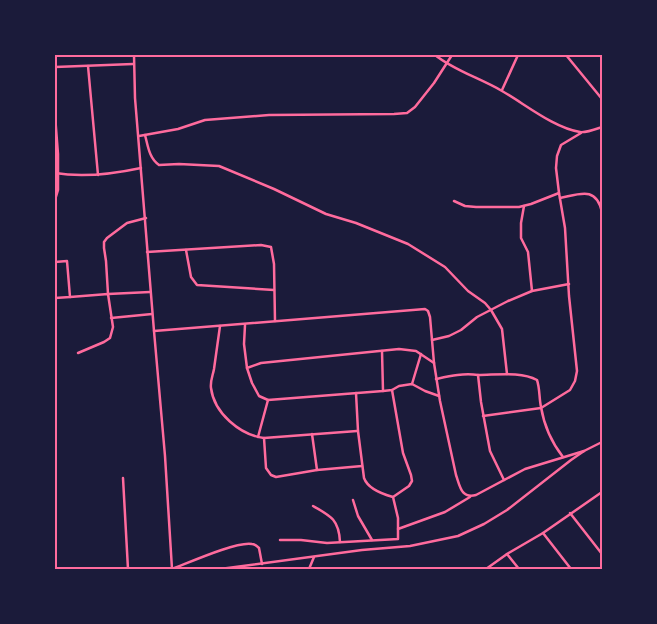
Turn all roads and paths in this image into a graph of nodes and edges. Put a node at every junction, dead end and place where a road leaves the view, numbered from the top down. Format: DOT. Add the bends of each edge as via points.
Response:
graph roads {
  1 [pos="134,55"];
  2 [pos="435,55"];
  3 [pos="452,55"];
  4 [pos="518,55"];
  5 [pos="566,55"];
  6 [pos="134,64"];
  7 [pos="446,64"];
  8 [pos="88,66"];
  9 [pos="55,67"];
  10 [pos="502,91"];
  11 [pos="602,99"];
  12 [pos="55,115"];
  13 [pos="602,127"];
  14 [pos="581,132"];
  15 [pos="146,135"];
  16 [pos="139,136"];
  17 [pos="141,168"];
  18 [pos="56,173"];
  19 [pos="98,175"];
  20 [pos="559,193"];
  21 [pos="560,198"];
  22 [pos="55,200"];
  23 [pos="454,201"];
  24 [pos="524,206"];
  25 [pos="602,212"];
  26 [pos="146,218"];
  27 [pos="186,250"];
  28 [pos="148,252"];
  29 [pos="55,262"];
  30 [pos="569,284"];
  31 [pos="274,290"];
  32 [pos="532,291"];
  33 [pos="150,292"];
  34 [pos="108,294"];
  35 [pos="70,297"];
  36 [pos="55,298"];
  37 [pos="491,310"];
  38 [pos="152,314"];
  39 [pos="111,318"];
  40 [pos="275,322"];
  41 [pos="245,324"];
  42 [pos="220,326"];
  43 [pos="154,331"];
  44 [pos="432,340"];
  45 [pos="382,351"];
  46 [pos="78,353"];
  47 [pos="421,354"];
  48 [pos="434,363"];
  49 [pos="247,368"];
  50 [pos="507,374"];
  51 [pos="478,376"];
  52 [pos="436,379"];
  53 [pos="412,384"];
  54 [pos="392,390"];
  55 [pos="383,391"];
  56 [pos="356,393"];
  57 [pos="439,396"];
  58 [pos="268,400"];
  59 [pos="541,408"];
  60 [pos="483,416"];
  61 [pos="358,431"];
  62 [pos="312,434"];
  63 [pos="258,437"];
  64 [pos="264,438"];
  65 [pos="602,442"];
  66 [pos="584,451"];
  67 [pos="563,457"];
  68 [pos="362,466"];
  69 [pos="317,470"];
  70 [pos="123,478"];
  71 [pos="504,480"];
  72 [pos="602,492"];
  73 [pos="471,496"];
  74 [pos="393,497"];
  75 [pos="354,500"];
  76 [pos="313,506"];
  77 [pos="570,513"];
  78 [pos="398,529"];
  79 [pos="543,532"];
  80 [pos="398,538"];
  81 [pos="280,540"];
  82 [pos="372,540"];
  83 [pos="340,542"];
  84 [pos="399,546"];
  85 [pos="508,554"];
  86 [pos="602,554"];
  87 [pos="314,557"];
  88 [pos="262,564"];
  89 [pos="128,569"];
  90 [pos="172,569"];
  91 [pos="220,569"];
  92 [pos="309,569"];
  93 [pos="486,569"];
  94 [pos="519,569"];
  95 [pos="570,569"];
  1 -- 6 [label="street"];
  2 -- 7 [label="street"];
  3 -- 7 [label="street"];
  4 -- 10 [label="street"];
  5 -- 11 [label="street"];
  6 -- 8 [label="street"];
  6 -- 16 [label="street"];
  7 -- 10 [label="street"];
  7 -- 15 [label="street" via="415,107 407,113 268,115 205,120"];
  8 -- 9 [label="street"];
  8 -- 19 [label="street"];
  10 -- 14 [label="street" via="550,120"];
  12 -- 18 [label="street"];
  13 -- 14 [label="street"];
  14 -- 20 [label="street" via="559,150 556,168"];
  15 -- 16 [label="street"];
  15 -- 37 [label="street" via="149,152 159,165 219,166 326,214 408,244 444,267"];
  16 -- 17 [label="street"];
  17 -- 19 [label="street"];
  17 -- 26 [label="street"];
  18 -- 19 [label="street"];
  18 -- 22 [label="street" via="58,190"];
  20 -- 21 [label="street"];
  20 -- 24 [label="street"];
  21 -- 25 [label="street" via="590,194 600,202"];
  21 -- 30 [label="street"];
  23 -- 24 [label="street" via="476,207"];
  24 -- 32 [label="street" via="521,238 528,252"];
  26 -- 28 [label="street"];
  26 -- 34 [label="street" via="127,223 106,238"];
  27 -- 28 [label="street"];
  27 -- 31 [label="street" via="191,277 197,285"];
  27 -- 31 [label="street" via="271,247"];
  28 -- 33 [label="street"];
  29 -- 35 [label="street" via="67,261"];
  30 -- 32 [label="street"];
  30 -- 59 [label="street" via="577,371 575,380 570,390"];
  31 -- 40 [label="street"];
  32 -- 37 [label="street"];
  33 -- 34 [label="street"];
  33 -- 38 [label="street"];
  34 -- 35 [label="street"];
  34 -- 39 [label="street"];
  35 -- 36 [label="street"];
  37 -- 44 [label="street" via="461,330"];
  37 -- 50 [label="street" via="502,329"];
  38 -- 39 [label="street"];
  38 -- 43 [label="street"];
  39 -- 46 [label="street" via="110,338"];
  40 -- 41 [label="street"];
  40 -- 44 [label="street" via="425,309 430,316"];
  41 -- 42 [label="street"];
  41 -- 49 [label="street"];
  42 -- 43 [label="street"];
  42 -- 63 [label="street" via="211,387 213,396 228,420 244,432"];
  43 -- 90 [label="street"];
  44 -- 48 [label="street"];
  45 -- 47 [label="street" via="399,349"];
  45 -- 49 [label="street" via="261,363"];
  45 -- 55 [label="street"];
  47 -- 48 [label="street"];
  47 -- 53 [label="street"];
  48 -- 52 [label="street"];
  49 -- 58 [label="street" via="259,396"];
  50 -- 51 [label="street"];
  50 -- 59 [label="street" via="537,380"];
  51 -- 52 [label="street" via="454,375"];
  51 -- 60 [label="street"];
  52 -- 57 [label="street"];
  53 -- 54 [label="street"];
  53 -- 57 [label="street"];
  54 -- 55 [label="street"];
  54 -- 74 [label="street" via="403,453 412,475 409,486"];
  55 -- 56 [label="street"];
  56 -- 58 [label="street"];
  56 -- 61 [label="street"];
  57 -- 73 [label="street" via="460,486 463,493"];
  58 -- 63 [label="street"];
  59 -- 60 [label="street"];
  59 -- 67 [label="street" via="550,436"];
  60 -- 71 [label="street" via="490,451"];
  61 -- 62 [label="street"];
  61 -- 68 [label="street"];
  62 -- 64 [label="street"];
  62 -- 69 [label="street"];
  63 -- 64 [label="street"];
  64 -- 69 [label="street" via="266,468 270,475 276,477"];
  65 -- 66 [label="street"];
  66 -- 67 [label="street"];
  66 -- 84 [label="street" via="484,524 458,536"];
  67 -- 71 [label="street" via="525,469"];
  68 -- 69 [label="street"];
  68 -- 74 [label="street" via="365,483 380,494"];
  70 -- 89 [label="street"];
  71 -- 73 [label="street"];
  72 -- 77 [label="street"];
  73 -- 78 [label="street" via="445,512"];
  74 -- 78 [label="street"];
  75 -- 82 [label="street" via="358,516"];
  76 -- 83 [label="street" via="334,521"];
  77 -- 79 [label="street"];
  77 -- 86 [label="street"];
  78 -- 80 [label="street"];
  79 -- 85 [label="street"];
  79 -- 95 [label="street"];
  80 -- 82 [label="street"];
  80 -- 84 [label="street"];
  81 -- 83 [label="street"];
  82 -- 83 [label="street"];
  84 -- 87 [label="street"];
  85 -- 93 [label="street"];
  85 -- 94 [label="street"];
  87 -- 88 [label="street"];
  87 -- 92 [label="street"];
  88 -- 90 [label="street" via="259,548 246,544"];
  88 -- 91 [label="street"];
}
